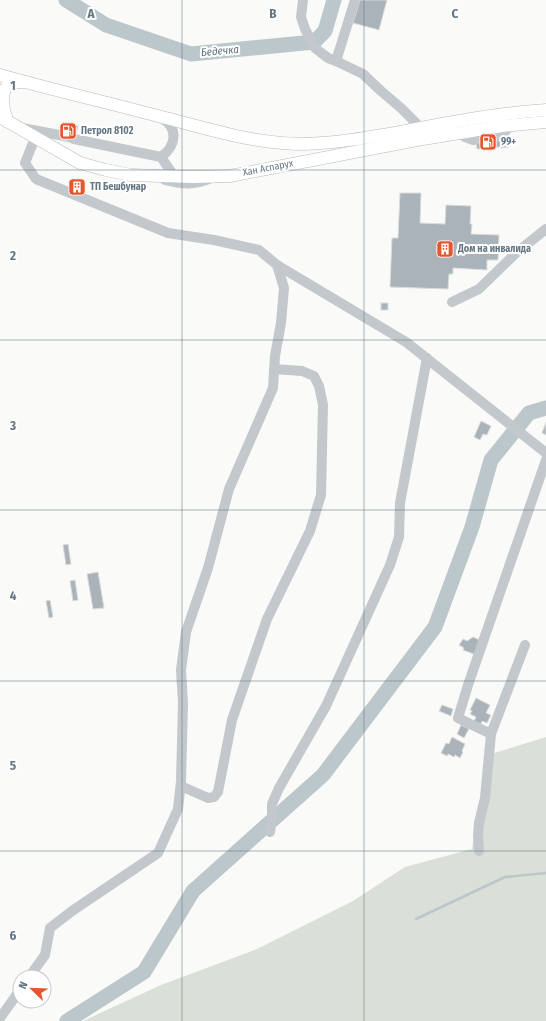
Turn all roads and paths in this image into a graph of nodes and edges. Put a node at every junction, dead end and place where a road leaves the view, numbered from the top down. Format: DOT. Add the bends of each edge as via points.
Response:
graph roads {
  1 [pos="303,0"];
  2 [pos="355,0"];
  3 [pos="336,61"];
  4 [pos="0,75"];
  5 [pos="25,82"];
  6 [pos="546,110"];
  7 [pos="160,116"];
  8 [pos="8,122"];
  9 [pos="546,122"];
  10 [pos="421,128"];
  11 [pos="59,135"];
  12 [pos="35,138"];
  13 [pos="74,139"];
  14 [pos="161,157"];
  15 [pos="154,176"];
  16 [pos="174,176"];
  17 [pos="216,177"];
  18 [pos="546,229"];
  19 [pos="277,265"];
  20 [pos="452,302"];
  21 [pos="427,358"];
  22 [pos="274,369"];
  23 [pos="546,453"];
  24 [pos="546,460"];
  25 [pos="525,645"];
  26 [pos="492,734"];
  27 [pos="181,786"];
  28 [pos="270,832"];
  29 [pos="479,851"];
  30 [pos="35,969"];
  31 [pos="12,1001"];
  32 [pos="0,1018"];
  1 -- 3 [label="street" via="301,17 315,48"];
  2 -- 3 [label="street"];
  3 -- 10 [label="street" via="363,74"];
  4 -- 5 [label="main road, Хан Аспарух"];
  5 -- 7 [label="main road, Хан Аспарух"];
  5 -- 8 [label="main road" via="12,83 4,91 2,109"];
  6 -- 10 [label="main road, Хан Аспарух" via="469,119"];
  7 -- 10 [label="main road, Хан Аспарух" via="253,140 302,144 360,139"];
  7 -- 14 [label="street" via="170,123 174,136 171,146"];
  8 -- 11 [label="street"];
  8 -- 12 [label="main road, Хан Аспарух"];
  9 -- 17 [label="main road, Хан Аспарух" via="458,133"];
  12 -- 15 [label="main road, Хан Аспарух" via="80,163 131,175"];
  12 -- 19 [label="street" via="26,163 36,179 168,233 259,250"];
  13 -- 14 [label="street"];
  14 -- 16 [label="street"];
  15 -- 16 [label="main road, Хан Аспарух"];
  15 -- 17 [label="street" via="161,180 189,184"];
  16 -- 17 [label="main road, Хан Аспарух"];
  18 -- 20 [label="street" via="516,253 480,289"];
  19 -- 21 [label="street" via="406,342"];
  19 -- 22 [label="street" via="284,288"];
  21 -- 23 [label="street"];
  21 -- 28 [label="street" via="400,503 399,537 390,565 326,706 279,788 272,804"];
  22 -- 27 [label="street" via="273,388 229,489 208,568 186,632 181,670"];
  22 -- 27 [label="street" via="302,371 314,376 319,386 323,405 321,495 310,531 267,618 232,720 218,792 214,797 208,798"];
  24 -- 26 [label="street" via="458,718"];
  25 -- 26 [label="street"];
  26 -- 29 [label="street" via="486,798 478,823"];
  27 -- 30 [label="street" via="178,809 158,853 72,910 50,928 45,955"];
  31 -- 32 [label="street"];
}
